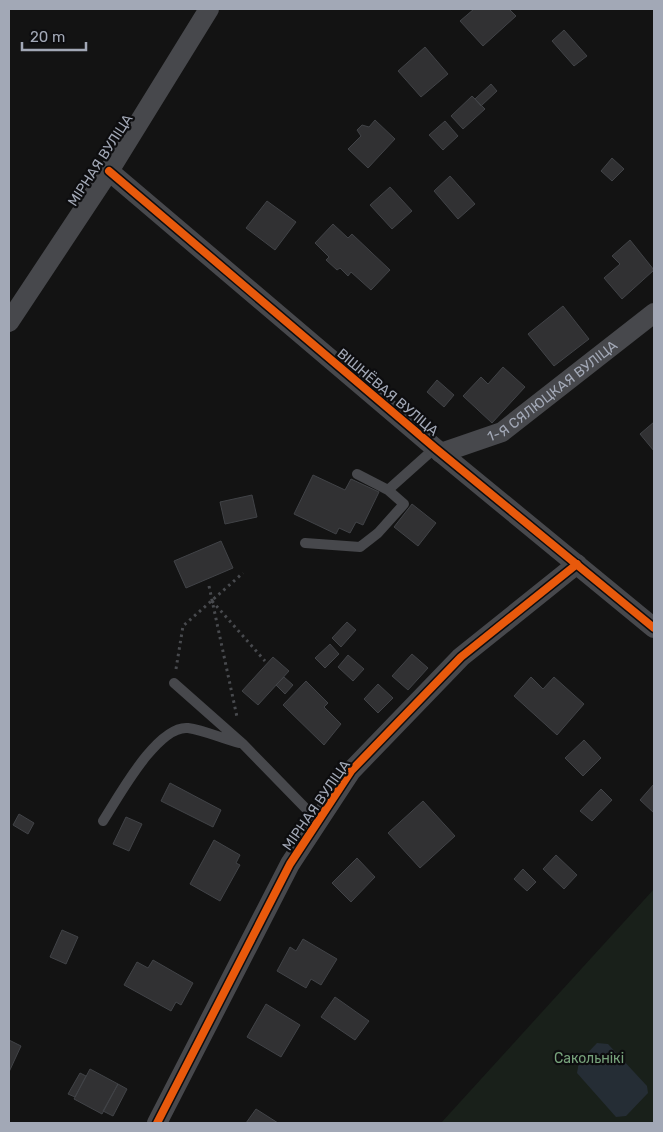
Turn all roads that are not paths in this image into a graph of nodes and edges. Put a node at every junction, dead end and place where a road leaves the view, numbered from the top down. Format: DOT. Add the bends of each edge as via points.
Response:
graph roads {
  1 [pos="209,9"];
  2 [pos="109,171"];
  3 [pos="654,313"];
  4 [pos="9,322"];
  5 [pos="438,451"];
  6 [pos="357,474"];
  7 [pos="388,490"];
  8 [pos="305,543"];
  9 [pos="577,564"];
  10 [pos="654,628"];
  11 [pos="174,683"];
  12 [pos="242,744"];
  13 [pos="103,821"];
  14 [pos="318,821"];
  15 [pos="157,1123"];
  1 -- 2 [label="street, МІРНАЯ ВУЛІЦА"];
  2 -- 4 [label="street, МІРНАЯ ВУЛІЦА"];
  2 -- 5 [label="street, ВІШНЁВАЯ ВУЛІЦА"];
  3 -- 5 [label="street, 1-Я СЯЛЮЦКАЯ ВУЛІЦА" via="502,432"];
  5 -- 7 [label="lane"];
  5 -- 9 [label="street, ВІШНЁВАЯ ВУЛІЦА"];
  6 -- 7 [label="lane"];
  7 -- 8 [label="lane" via="404,504 378,533 360,547"];
  9 -- 10 [label="street, ВІШНЁВАЯ ВУЛІЦА"];
  9 -- 14 [label="street, МІРНАЯ ВУЛІЦА" via="461,657 351,771"];
  11 -- 12 [label="lane"];
  12 -- 13 [label="lane" via="186,728 164,735 146,756"];
  12 -- 14 [label="lane"];
  14 -- 15 [label="street, МІРНАЯ ВУЛІЦА" via="290,864"];
}
